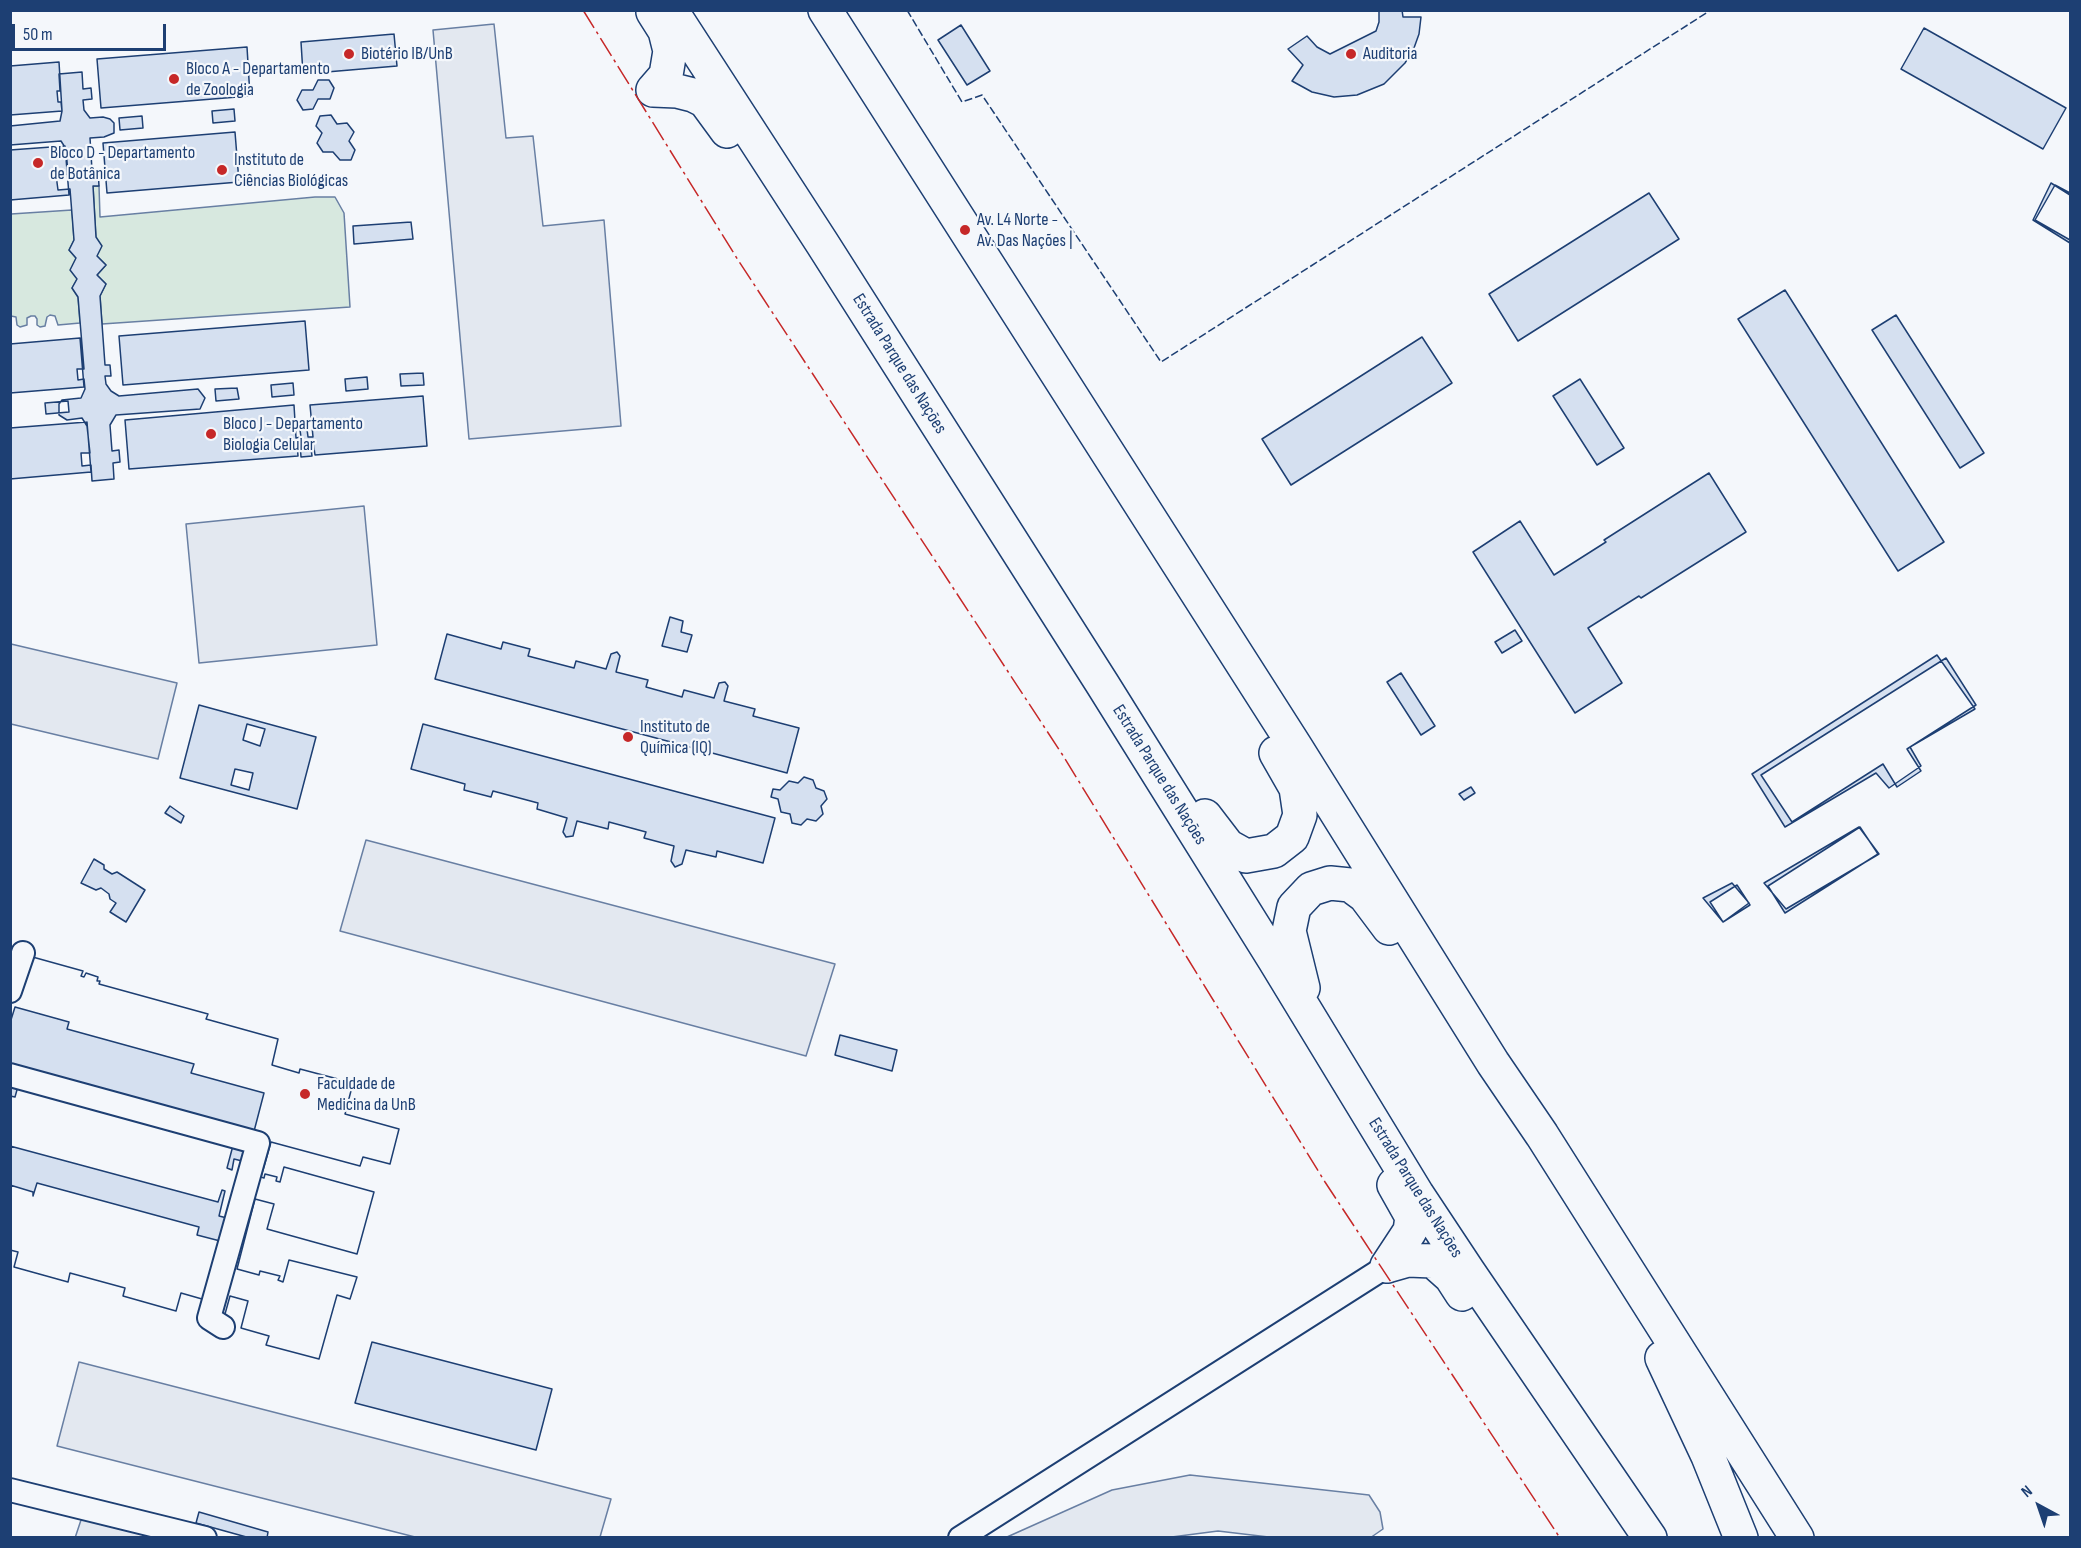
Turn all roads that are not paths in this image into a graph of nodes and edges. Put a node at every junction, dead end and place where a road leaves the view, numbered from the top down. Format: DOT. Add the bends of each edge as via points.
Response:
graph roads {
  1 [pos="652,10"];
  2 [pos="671,10"];
  3 [pos="825,10"];
  4 [pos="822,243"];
  5 [pos="1199,597"];
  6 [pos="1103,685"];
  7 [pos="23,953"];
  8 [pos="10,991"];
  9 [pos="1302,1006"];
  10 [pos="1493,1063"];
  11 [pos="10,1075"];
  12 [pos="1599,1226"];
  13 [pos="1387,1266"];
  14 [pos="223,1327"];
  15 [pos="1587,1445"];
  16 [pos="10,1490"];
  17 [pos="205,1538"];
  18 [pos="960,1538"];
  19 [pos="1650,1538"];
  20 [pos="1741,1538"];
  21 [pos="1797,1538"];
  1 -- 4 [label="highway" via="665,31 670,51 666,75 653,90 677,91 705,101 766,187"];
  2 -- 4 [label="highway, Estrada Parque das Nações"];
  3 -- 5 [label="highway"];
  4 -- 6 [label="highway, Estrada Parque das Nações"];
  5 -- 6 [label="highway" via="1221,660 1296,788 1300,815 1292,837 1274,851 1246,856 1228,846 1157,744"];
  5 -- 10 [label="highway"];
  6 -- 9 [label="highway, Estrada Parque das Nações"];
  7 -- 8 [label="street"];
  9 -- 10 [label="highway" via="1302,976 1289,931 1294,907 1311,890 1330,883 1350,885 1382,917 1458,1033 1473,1051"];
  9 -- 13 [label="highway" via="1304,1040 1318,1068 1412,1217 1410,1231"];
  9 -- 15 [label="highway, Estrada Parque das Nações" via="1417,1194"];
  10 -- 12 [label="highway"];
  11 -- 14 [label="street" via="258,1143 208,1318"];
  12 -- 20 [label="highway" via="1691,1418"];
  12 -- 21 [label="highway"];
  13 -- 15 [label="highway" via="1420,1259 1433,1261 1444,1269 1538,1410 1562,1435"];
  13 -- 18 [label="street"];
  15 -- 19 [label="highway, Estrada Parque das Nações"];
  16 -- 17 [label="street"];
}
